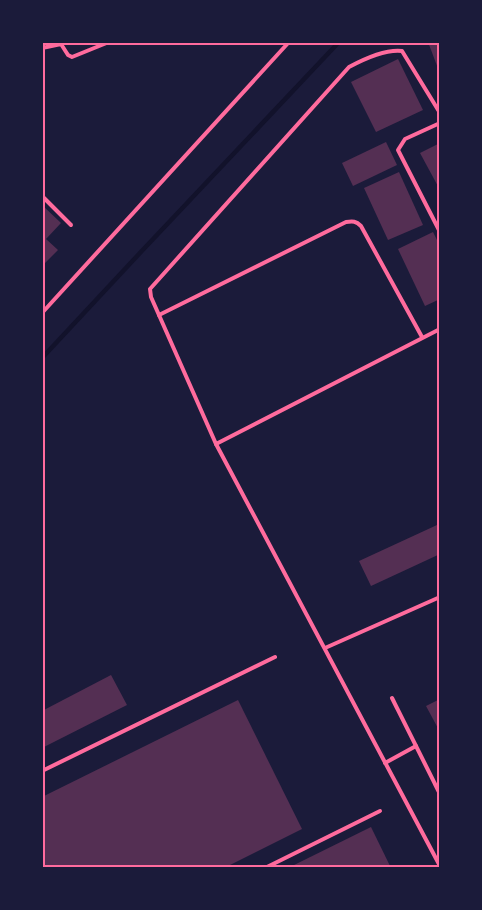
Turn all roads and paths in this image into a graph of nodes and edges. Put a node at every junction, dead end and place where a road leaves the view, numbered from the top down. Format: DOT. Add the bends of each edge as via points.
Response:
graph roads {
  1 [pos="109,42"];
  2 [pos="289,42"];
  3 [pos="42,48"];
  4 [pos="440,113"];
  5 [pos="440,123"];
  6 [pos="42,196"];
  7 [pos="72,225"];
  8 [pos="440,232"];
  9 [pos="42,313"];
  10 [pos="159,315"];
  11 [pos="440,329"];
  12 [pos="422,337"];
  13 [pos="216,444"];
  14 [pos="440,597"];
  15 [pos="324,648"];
  16 [pos="275,657"];
  17 [pos="392,698"];
  18 [pos="416,746"];
  19 [pos="385,763"];
  20 [pos="42,771"];
  21 [pos="440,794"];
  22 [pos="380,811"];
  23 [pos="439,863"];
  24 [pos="265,868"];
  1 -- 3 [label="lane" via="72,57 61,44"];
  2 -- 9 [label="lane"];
  4 -- 10 [label="lane" via="402,51 394,50 349,67 150,289"];
  5 -- 8 [label="lane" via="406,139 398,150"];
  6 -- 7 [label="lane"];
  10 -- 12 [label="lane" via="351,221 361,226"];
  10 -- 13 [label="lane"];
  11 -- 12 [label="lane"];
  12 -- 13 [label="lane"];
  13 -- 15 [label="lane"];
  14 -- 15 [label="lane"];
  15 -- 19 [label="lane"];
  16 -- 20 [label="lane"];
  17 -- 18 [label="lane"];
  18 -- 19 [label="lane"];
  18 -- 21 [label="lane"];
  19 -- 23 [label="lane"];
  22 -- 24 [label="lane"];
}
